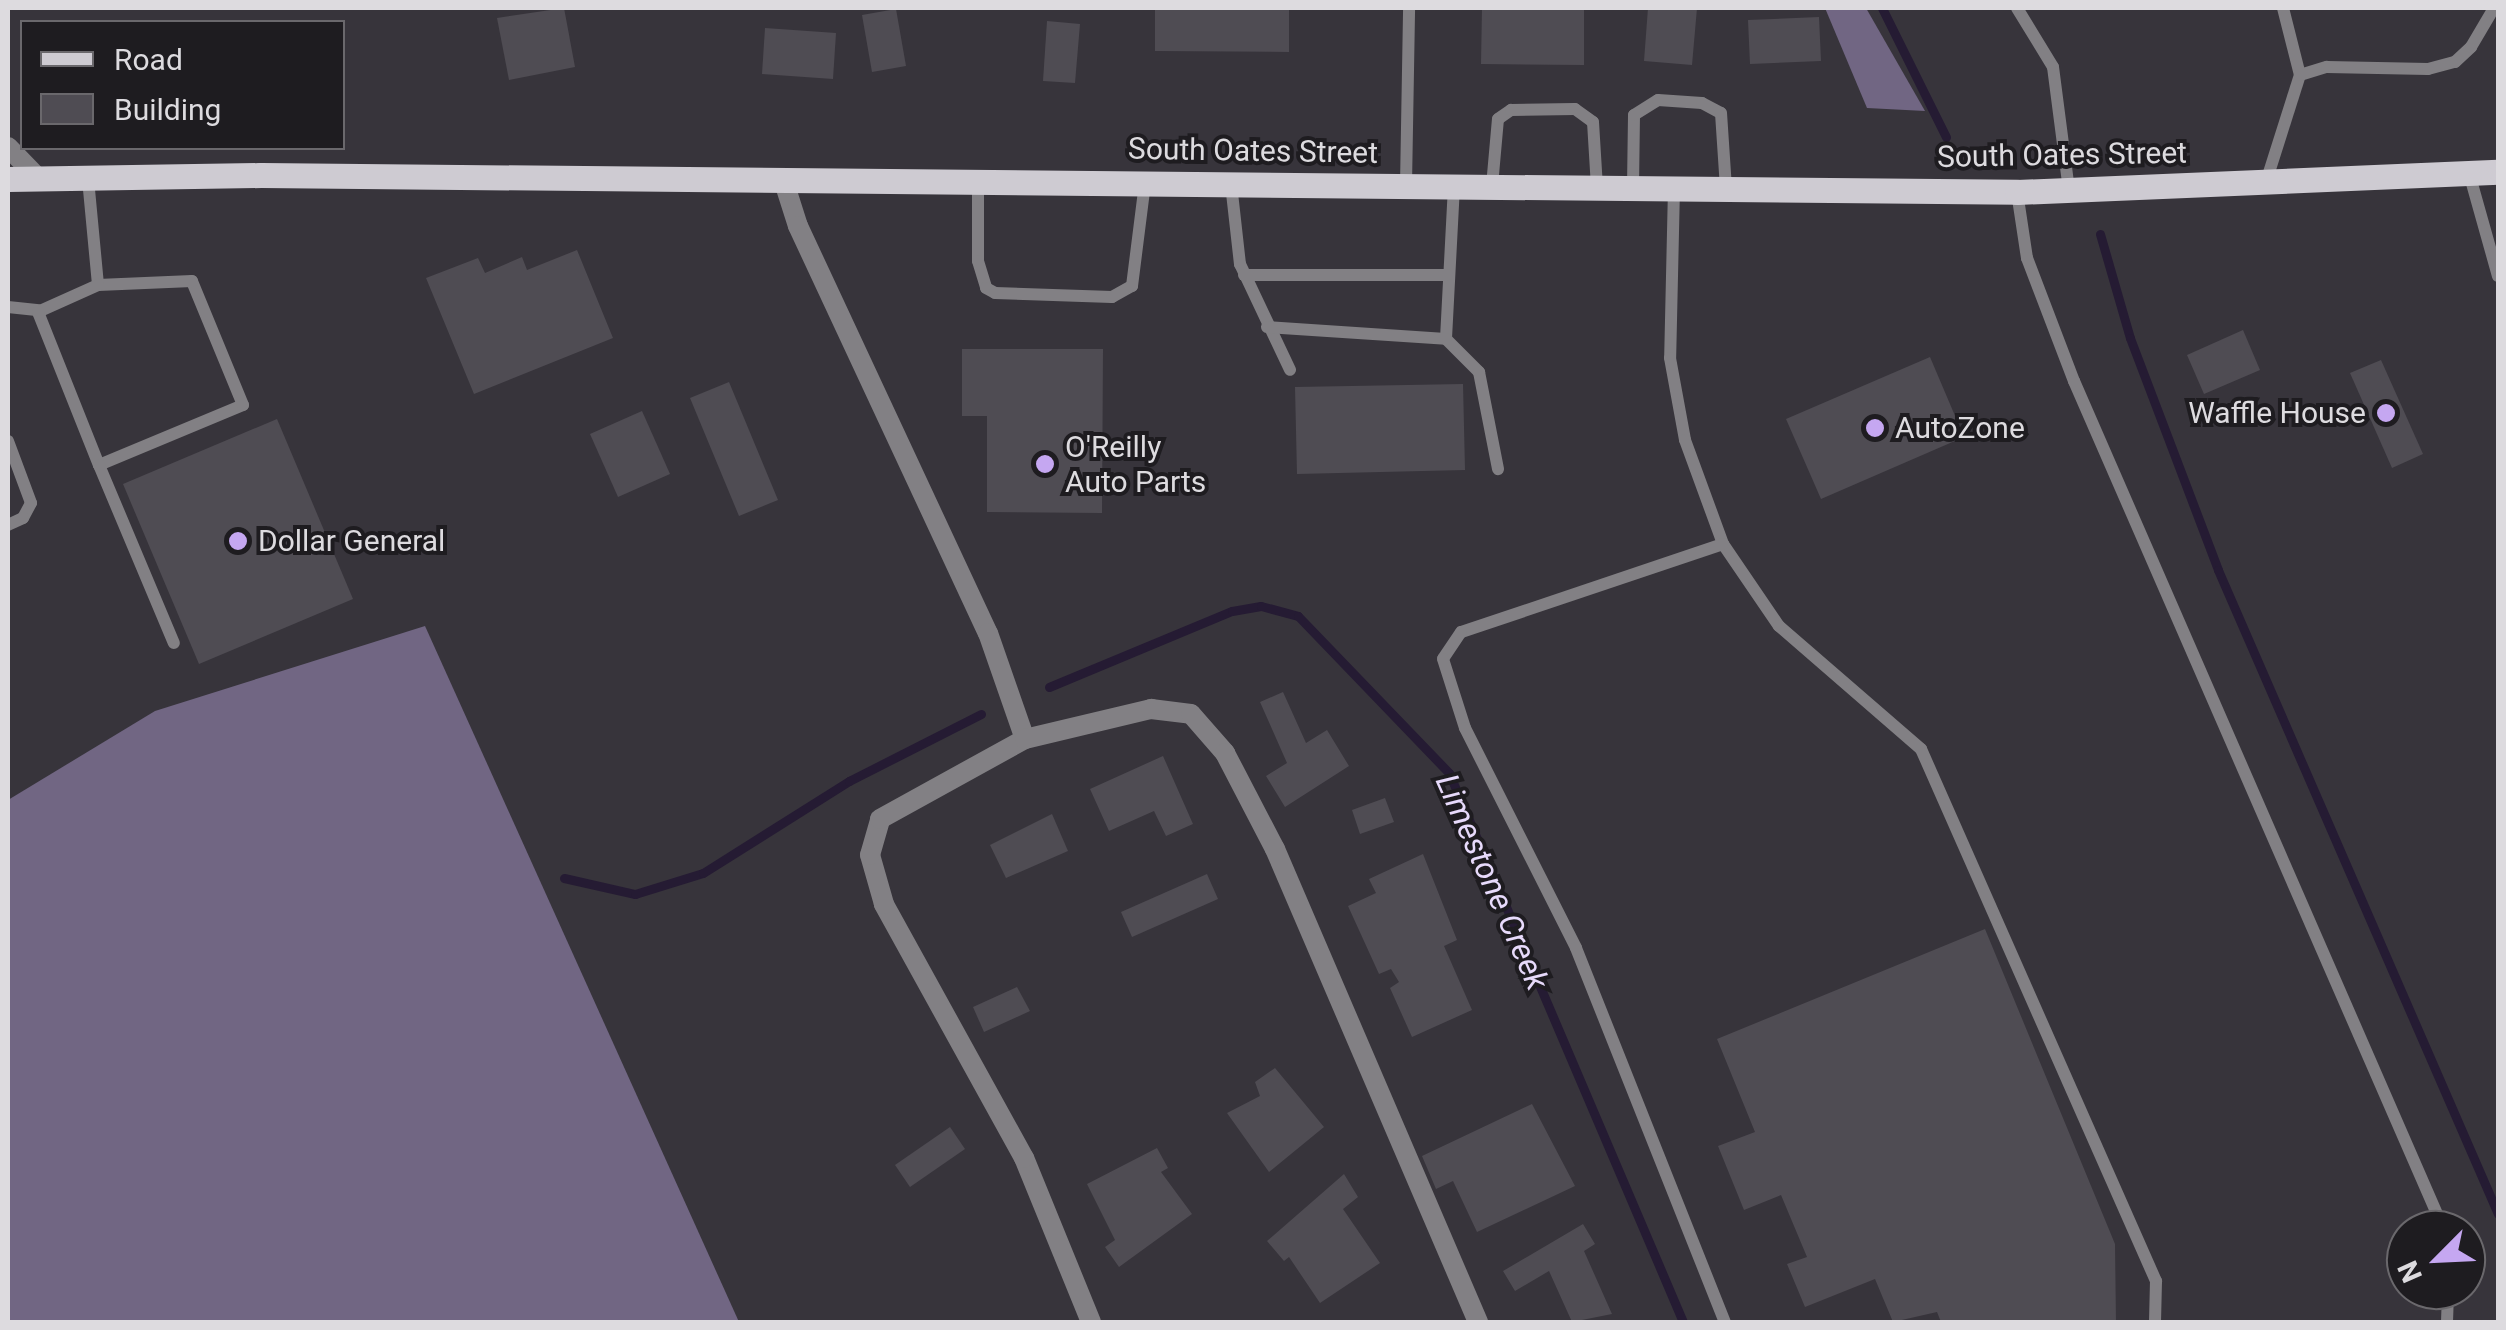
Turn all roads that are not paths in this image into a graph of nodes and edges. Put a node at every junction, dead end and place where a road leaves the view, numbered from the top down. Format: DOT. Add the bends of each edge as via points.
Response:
graph roads {
  1 [pos="1408,8"];
  2 [pos="2017,8"];
  3 [pos="2283,8"];
  4 [pos="2494,8"];
  5 [pos="2300,75"];
  6 [pos="8,147"];
  7 [pos="2469,172"];
  8 [pos="2498,172"];
  9 [pos="88,179"];
  10 [pos="8,180"];
  11 [pos="40,180"];
  12 [pos="783,180"];
  13 [pos="978,181"];
  14 [pos="2266,182"];
  15 [pos="1145,183"];
  16 [pos="1231,184"];
  17 [pos="1406,185"];
  18 [pos="1454,186"];
  19 [pos="1492,186"];
  20 [pos="1597,187"];
  21 [pos="1633,187"];
  22 [pos="1674,188"];
  23 [pos="1726,188"];
  24 [pos="2069,191"];
  25 [pos="2017,192"];
  26 [pos="1244,275"];
  27 [pos="1448,275"];
  28 [pos="2498,276"];
  29 [pos="98,285"];
  30 [pos="8,308"];
  31 [pos="38,310"];
  32 [pos="1267,327"];
  33 [pos="1446,339"];
  34 [pos="1290,370"];
  35 [pos="8,442"];
  36 [pos="99,465"];
  37 [pos="1498,469"];
  38 [pos="8,525"];
  39 [pos="1724,544"];
  40 [pos="174,643"];
  41 [pos="1025,739"];
  42 [pos="2435,1210"];
  43 [pos="1091,1322"];
  44 [pos="1478,1322"];
  45 [pos="1725,1322"];
  46 [pos="2155,1322"];
  1 -- 17 [label="lane"];
  2 -- 24 [label="lane" via="2053,67"];
  3 -- 5 [label="lane"];
  4 -- 5 [label="lane" via="2471,48 2454,62 2428,69 2328,66"];
  5 -- 14 [label="lane"];
  6 -- 11 [label="street"];
  7 -- 8 [label="main road, South Oates Street"];
  7 -- 14 [label="main road, South Oates Street"];
  7 -- 28 [label="lane"];
  9 -- 11 [label="main road, South Oates Street"];
  9 -- 12 [label="main road, South Oates Street"];
  9 -- 29 [label="lane"];
  10 -- 11 [label="main road, South Oates Street"];
  12 -- 13 [label="main road, South Oates Street"];
  12 -- 41 [label="street" via="798,226 988,634"];
  13 -- 15 [label="main road, South Oates Street"];
  13 -- 15 [label="lane" via="978,261 986,288 995,294 1112,297 1132,286"];
  14 -- 24 [label="main road, South Oates Street"];
  15 -- 16 [label="main road, South Oates Street"];
  16 -- 17 [label="main road, South Oates Street"];
  16 -- 26 [label="lane"];
  17 -- 18 [label="main road, South Oates Street"];
  18 -- 19 [label="main road, South Oates Street"];
  18 -- 27 [label="lane"];
  19 -- 20 [label="main road, South Oates Street"];
  19 -- 20 [label="lane" via="1498,119 1511,110 1574,109 1593,122"];
  20 -- 21 [label="main road, South Oates Street"];
  21 -- 22 [label="main road, South Oates Street"];
  21 -- 23 [label="lane" via="1634,115 1658,100 1702,103 1721,112"];
  22 -- 23 [label="main road, South Oates Street"];
  22 -- 39 [label="lane" via="1670,358 1685,440"];
  23 -- 25 [label="main road, South Oates Street"];
  24 -- 25 [label="main road, South Oates Street"];
  25 -- 42 [label="lane" via="2027,258 2074,381"];
  26 -- 27 [label="lane"];
  26 -- 32 [label="lane"];
  27 -- 33 [label="lane"];
  29 -- 31 [label="lane"];
  29 -- 36 [label="lane" via="192,281 243,399 241,406"];
  30 -- 31 [label="lane"];
  31 -- 36 [label="lane"];
  32 -- 33 [label="lane"];
  32 -- 34 [label="lane"];
  33 -- 37 [label="lane" via="1479,372"];
  35 -- 38 [label="lane" via="32,503"];
  36 -- 40 [label="lane"];
  39 -- 45 [label="lane" via="1461,632 1443,659 1465,728 1576,948"];
  39 -- 46 [label="lane" via="1779,626 1921,748 2156,1281"];
  41 -- 43 [label="street" via="880,819 870,856 884,904 1024,1158"];
  41 -- 44 [label="street" via="1152,709 1191,714 1225,753 1275,849"];
}
